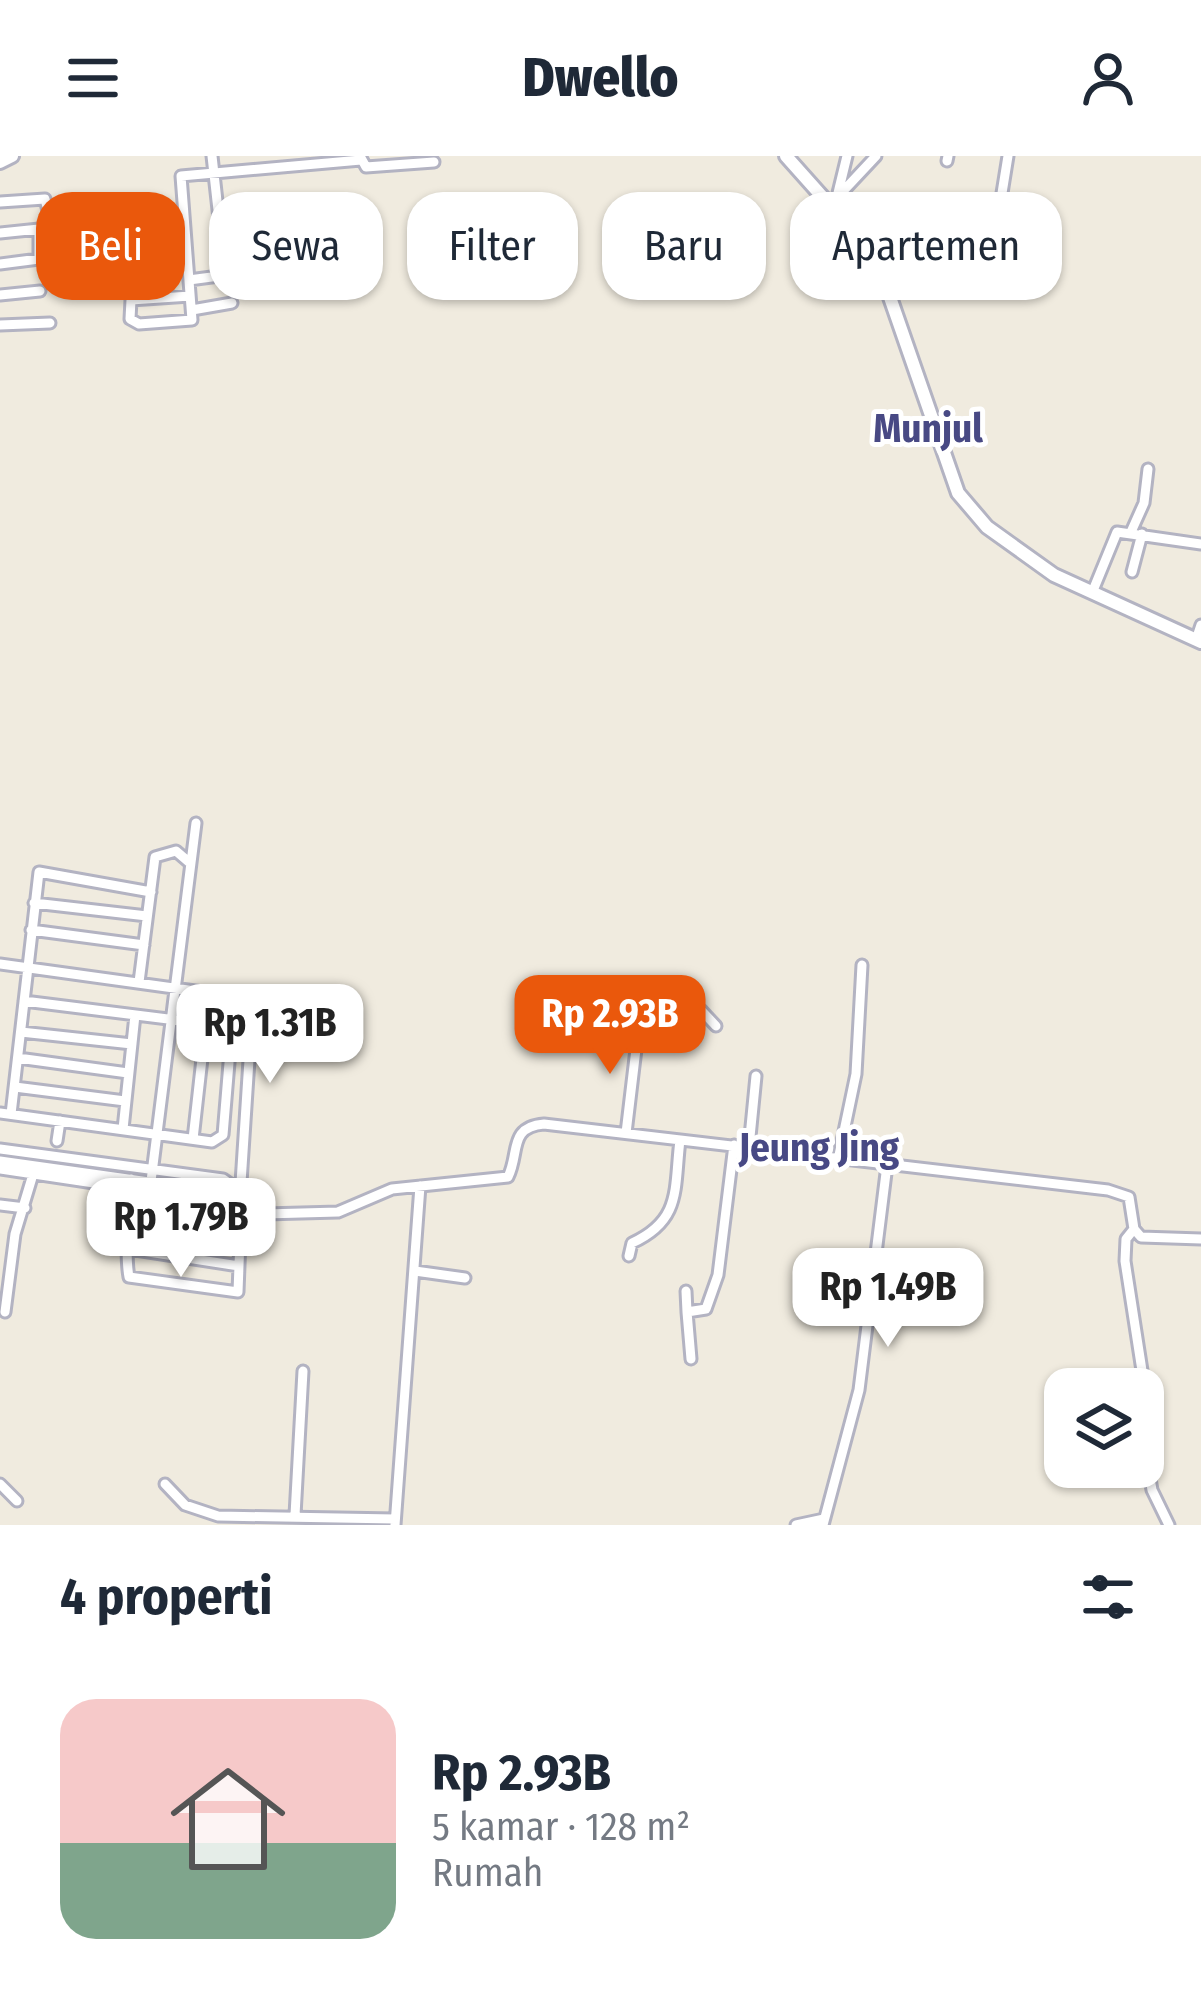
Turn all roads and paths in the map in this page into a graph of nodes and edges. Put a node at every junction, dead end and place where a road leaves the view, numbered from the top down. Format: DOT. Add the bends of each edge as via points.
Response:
graph roads {
  1 [pos="12,156"];
  2 [pos="212,156"];
  3 [pos="847,156"];
  4 [pos="876,156"];
  5 [pos="1008,156"];
  6 [pos="790,157"];
  7 [pos="360,158"];
  8 [pos="285,160"];
  9 [pos="325,160"];
  10 [pos="0,162"];
  11 [pos="434,162"];
  12 [pos="212,170"];
  13 [pos="215,192"];
  14 [pos="825,192"];
  15 [pos="837,192"];
  16 [pos="842,192"];
  17 [pos="1001,192"];
  18 [pos="36,200"];
  19 [pos="0,202"];
  20 [pos="36,229"];
  21 [pos="0,233"];
  22 [pos="36,260"];
  23 [pos="0,264"];
  24 [pos="209,277"];
  25 [pos="189,280"];
  26 [pos="36,292"];
  27 [pos="0,296"];
  28 [pos="190,296"];
  29 [pos="891,300"];
  30 [pos="232,303"];
  31 [pos="192,310"];
  32 [pos="50,323"];
  33 [pos="0,326"];
  34 [pos="1148,469"];
  35 [pos="1136,533"];
  36 [pos="1201,544"];
  37 [pos="1132,572"];
  38 [pos="1092,592"];
  39 [pos="1199,636"];
  40 [pos="196,823"];
  41 [pos="190,862"];
  42 [pos="151,892"];
  43 [pos="34,903"];
  44 [pos="147,916"];
  45 [pos="31,930"];
  46 [pos="144,945"];
  47 [pos="0,964"];
  48 [pos="862,965"];
  49 [pos="27,967"];
  50 [pos="139,982"];
  51 [pos="173,986"];
  52 [pos="24,1000"];
  53 [pos="135,1015"];
  54 [pos="170,1020"];
  55 [pos="206,1023"];
  56 [pos="716,1026"];
  57 [pos="21,1032"];
  58 [pos="132,1044"];
  59 [pos="18,1058"];
  60 [pos="128,1073"];
  61 [pos="755,1076"];
  62 [pos="15,1087"];
  63 [pos="125,1101"];
  64 [pos="6,1114"];
  65 [pos="60,1120"];
  66 [pos="123,1129"];
  67 [pos="626,1133"];
  68 [pos="156,1134"];
  69 [pos="193,1139"];
  70 [pos="680,1140"];
  71 [pos="57,1141"];
  72 [pos="220,1141"];
  73 [pos="734,1145"];
  74 [pos="749,1148"];
  75 [pos="0,1149"];
  76 [pos="242,1149"];
  77 [pos="838,1160"];
  78 [pos="0,1165"];
  79 [pos="38,1165"];
  80 [pos="887,1165"];
  81 [pos="155,1182"];
  82 [pos="131,1184"];
  83 [pos="420,1186"];
  84 [pos="240,1194"];
  85 [pos="210,1203"];
  86 [pos="0,1205"];
  87 [pos="25,1208"];
  88 [pos="265,1214"];
  89 [pos="236,1216"];
  90 [pos="127,1222"];
  91 [pos="1134,1229"];
  92 [pos="0,1232"];
  93 [pos="206,1232"];
  94 [pos="15,1234"];
  95 [pos="1201,1239"];
  96 [pos="262,1243"];
  97 [pos="129,1249"];
  98 [pos="629,1256"];
  99 [pos="6,1265"];
  100 [pos="239,1266"];
  101 [pos="416,1270"];
  102 [pos="465,1278"];
  103 [pos="686,1291"];
  104 [pos="5,1312"];
  105 [pos="687,1312"];
  106 [pos="691,1359"];
  107 [pos="303,1371"];
  108 [pos="0,1484"];
  109 [pos="165,1484"];
  110 [pos="17,1501"];
  111 [pos="295,1516"];
  112 [pos="280,1521"];
  113 [pos="395,1522"];
  114 [pos="823,1522"];
  115 [pos="796,1525"];
  116 [pos="1169,1525"];
  1 -- 10 [label="street"];
  2 -- 12 [label="street"];
  3 -- 15 [label="street"];
  4 -- 16 [label="street"];
  5 -- 17 [label="street"];
  6 -- 14 [label="street"];
  7 -- 9 [label="street"];
  7 -- 11 [label="street" via="366,167"];
  8 -- 9 [label="street"];
  8 -- 12 [label="street"];
  12 -- 13 [label="street"];
  12 -- 25 [label="street" via="179,181"];
  18 -- 19 [label="street"];
  20 -- 21 [label="street"];
  22 -- 23 [label="street"];
  24 -- 25 [label="street"];
  25 -- 28 [label="street"];
  26 -- 27 [label="street"];
  28 -- 31 [label="street"];
  28 -- 31 [label="street" via="134,298 130,319 188,324"];
  29 -- 38 [label="street" via="958,493 1020,552"];
  30 -- 31 [label="street"];
  32 -- 33 [label="street"];
  34 -- 35 [label="street"];
  35 -- 36 [label="street"];
  35 -- 37 [label="street"];
  35 -- 38 [label="street" via="1114,536"];
  38 -- 39 [label="street"];
  40 -- 41 [label="street"];
  41 -- 42 [label="street" via="176,851 158,853"];
  41 -- 51 [label="street"];
  42 -- 43 [label="street" via="44,872"];
  42 -- 44 [label="street"];
  43 -- 44 [label="street"];
  43 -- 45 [label="street"];
  44 -- 46 [label="street"];
  45 -- 46 [label="street"];
  45 -- 49 [label="street"];
  46 -- 50 [label="street"];
  47 -- 49 [label="street"];
  48 -- 77 [label="street" via="856,1075"];
  49 -- 50 [label="street"];
  49 -- 52 [label="street"];
  50 -- 51 [label="street"];
  51 -- 54 [label="street"];
  51 -- 76 [label="street" via="253,999"];
  52 -- 53 [label="street"];
  52 -- 57 [label="street"];
  53 -- 54 [label="street"];
  53 -- 58 [label="street"];
  54 -- 55 [label="street"];
  54 -- 68 [label="street"];
  55 -- 69 [label="street"];
  55 -- 72 [label="street" via="235,1034"];
  56 -- 67 [label="street" via="701,1010 660,1006 640,1022"];
  57 -- 58 [label="street"];
  57 -- 59 [label="street"];
  58 -- 60 [label="street"];
  59 -- 60 [label="street"];
  59 -- 62 [label="street"];
  60 -- 63 [label="street"];
  61 -- 74 [label="street"];
  62 -- 63 [label="street"];
  62 -- 64 [label="street"];
  63 -- 66 [label="street"];
  64 -- 65 [label="street"];
  65 -- 66 [label="street"];
  65 -- 71 [label="street"];
  66 -- 68 [label="street"];
  67 -- 70 [label="street"];
  67 -- 83 [label="street" via="531,1125 516,1138 508,1177"];
  68 -- 69 [label="street"];
  68 -- 81 [label="street"];
  69 -- 72 [label="street"];
  70 -- 73 [label="street"];
  70 -- 98 [label="street" via="671,1211 653,1234 632,1243"];
  72 -- 76 [label="street"];
  73 -- 74 [label="street"];
  73 -- 105 [label="street" via="718,1275 706,1309"];
  74 -- 77 [label="street"];
  75 -- 79 [label="street"];
  76 -- 84 [label="street"];
  77 -- 80 [label="street"];
  78 -- 79 [label="street"];
  79 -- 81 [label="street"];
  79 -- 82 [label="street"];
  79 -- 87 [label="street"];
  80 -- 91 [label="street" via="1124,1194"];
  80 -- 114 [label="street" via="860,1390"];
  81 -- 82 [label="street"];
  81 -- 84 [label="street"];
  81 -- 85 [label="street"];
  82 -- 90 [label="street"];
  83 -- 88 [label="street" via="372,1194 338,1212"];
  83 -- 101 [label="street"];
  84 -- 88 [label="street"];
  85 -- 89 [label="street"];
  85 -- 93 [label="street"];
  86 -- 87 [label="street"];
  87 -- 94 [label="street"];
  88 -- 96 [label="street"];
  90 -- 93 [label="street"];
  90 -- 97 [label="street"];
  91 -- 95 [label="street" via="1146,1238"];
  91 -- 116 [label="street" via="1125,1276 1140,1354 1143,1439 1152,1490"];
  92 -- 94 [label="street"];
  93 -- 100 [label="street" via="239,1239"];
  94 -- 99 [label="street"];
  97 -- 100 [label="street"];
  97 -- 100 [label="street" via="129,1277 235,1295"];
  99 -- 104 [label="street"];
  101 -- 102 [label="street"];
  101 -- 113 [label="street"];
  103 -- 105 [label="street"];
  105 -- 106 [label="street"];
  107 -- 111 [label="street"];
  108 -- 110 [label="street"];
  109 -- 112 [label="street" via="196,1510"];
  111 -- 112 [label="street"];
  111 -- 113 [label="street"];
  114 -- 115 [label="street"];
}
